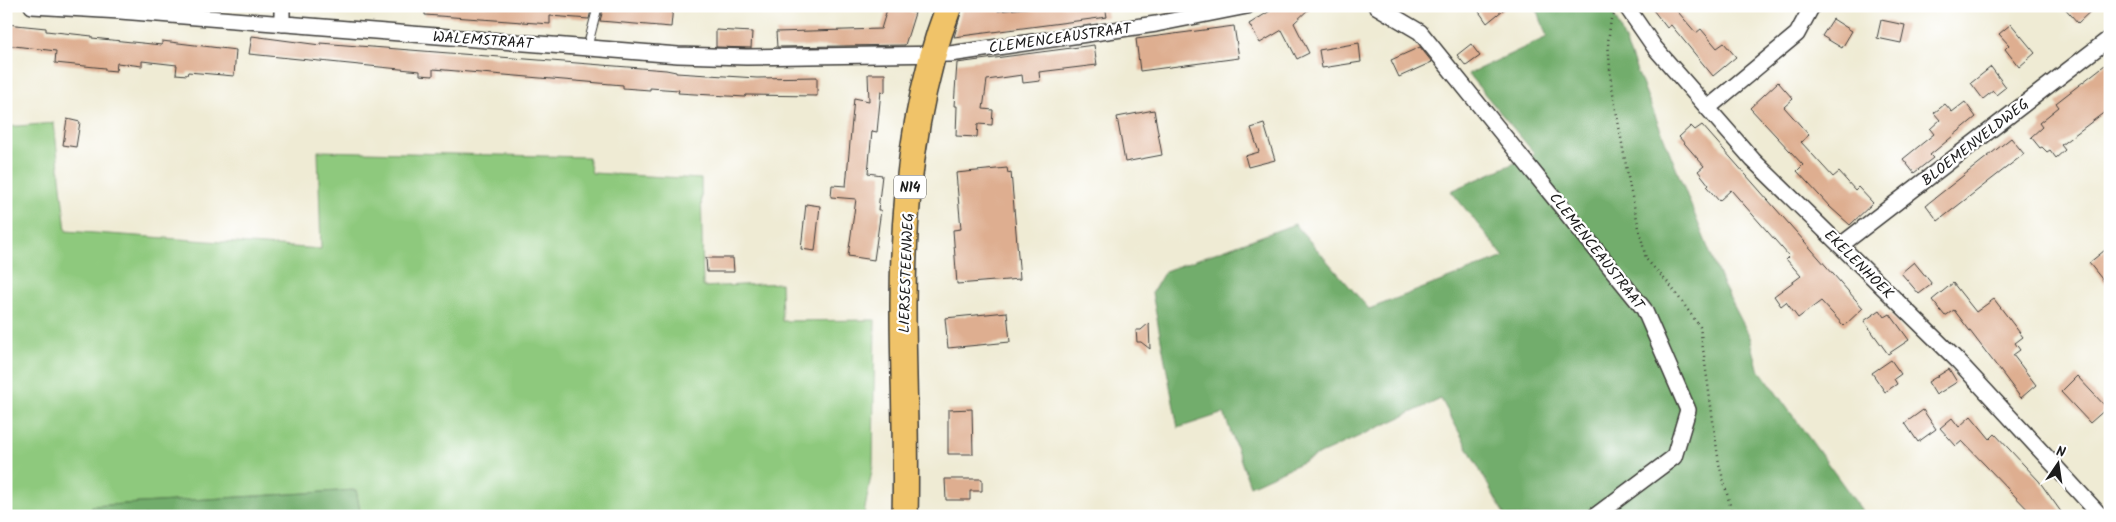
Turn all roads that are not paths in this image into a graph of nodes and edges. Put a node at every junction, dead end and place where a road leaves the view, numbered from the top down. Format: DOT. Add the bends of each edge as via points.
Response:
graph roads {
  1 [pos="33,6"];
  2 [pos="282,6"];
  3 [pos="598,6"];
  4 [pos="949,6"];
  5 [pos="1247,6"];
  6 [pos="1376,6"];
  7 [pos="1812,6"];
  8 [pos="1621,10"];
  9 [pos="282,24"];
  10 [pos="2110,38"];
  11 [pos="587,48"];
  12 [pos="932,55"];
  13 [pos="1708,108"];
  14 [pos="1841,245"];
  15 [pos="905,516"];
  16 [pos="1595,516"];
  17 [pos="2101,516"];
  1 -- 9 [label="street, WALEMSTRAAT"];
  2 -- 9 [label="street"];
  3 -- 11 [label="lane"];
  4 -- 12 [label="main road, LIERSESTEENWEG / N14"];
  5 -- 12 [label="street, CLEMENCEAUSTRAAT" via="1156,24"];
  6 -- 16 [label="street, CLEMENCEAUSTRAAT" via="1420,32 1644,309 1688,410 1674,457"];
  7 -- 13 [label="street" via="1797,34"];
  8 -- 13 [label="street, EKELENHOEK"];
  9 -- 11 [label="street, WALEMSTRAAT"];
  10 -- 14 [label="street, BLOEMENVELDWEG"];
  11 -- 12 [label="street, WALEMSTRAAT" via="746,57"];
  12 -- 15 [label="main road, LIERSESTEENWEG / N14" via="917,120 904,252"];
  13 -- 14 [label="street, EKELENHOEK" via="1753,160"];
  14 -- 17 [label="street, EKELENHOEK" via="1958,361"];
}
